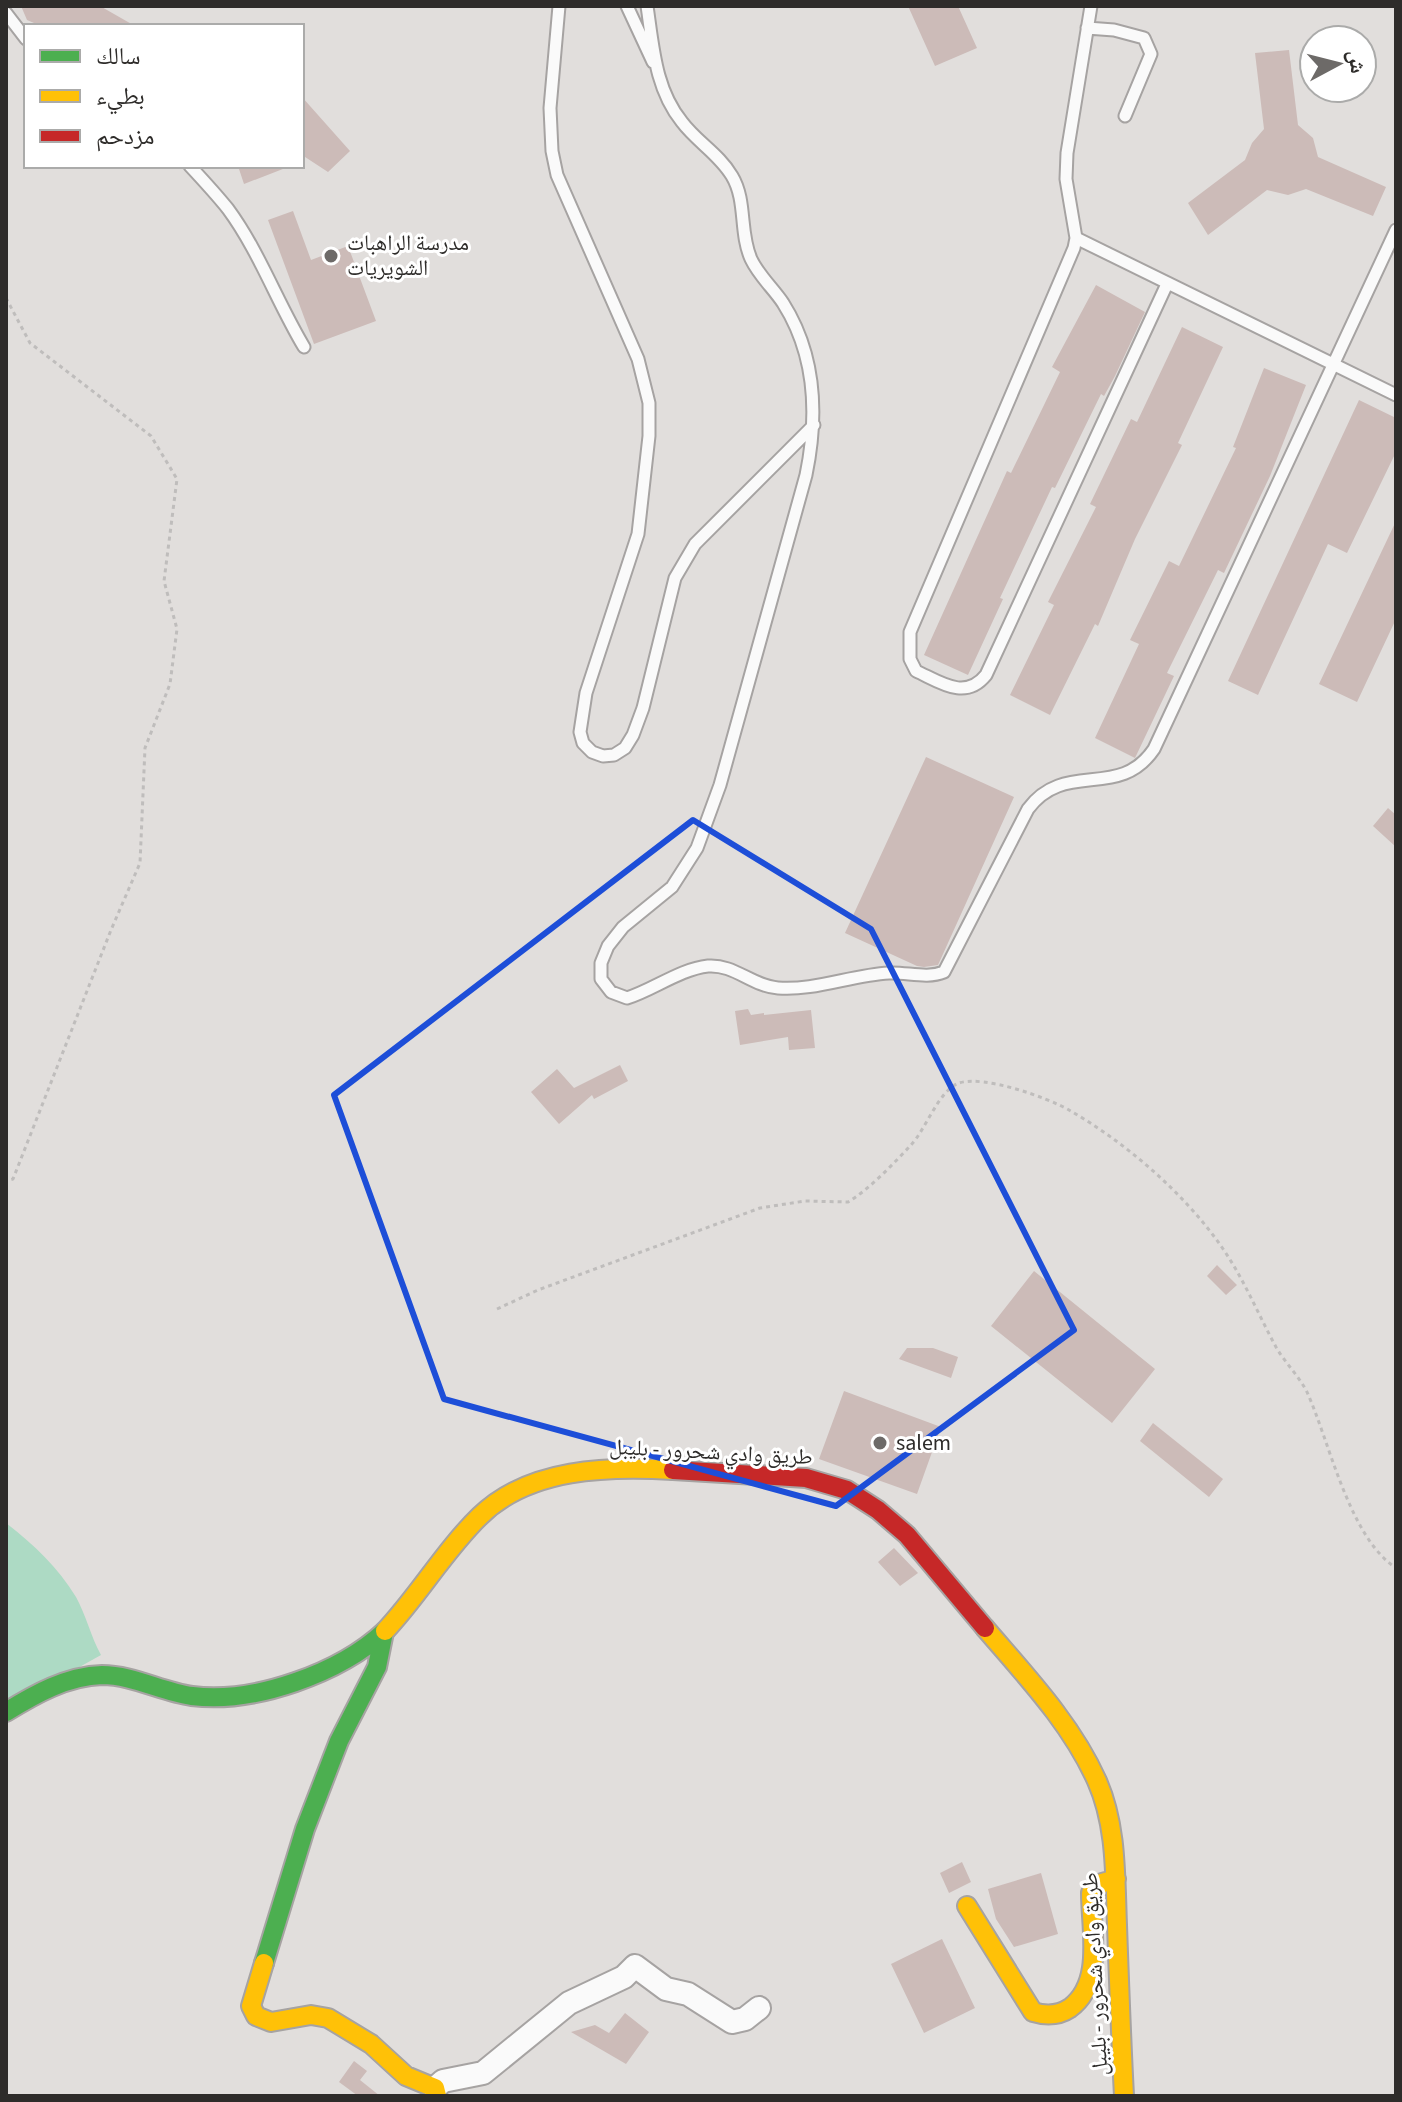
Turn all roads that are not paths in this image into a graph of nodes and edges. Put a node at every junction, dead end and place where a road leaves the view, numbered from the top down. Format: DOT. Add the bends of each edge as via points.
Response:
graph roads {
  1 [pos="559,6"];
  2 [pos="627,6"];
  3 [pos="647,6"];
  4 [pos="1092,7"];
  5 [pos="6,13"];
  6 [pos="1087,28"];
  7 [pos="24,36"];
  8 [pos="657,70"];
  9 [pos="1125,116"];
  10 [pos="192,168"];
  11 [pos="1396,230"];
  12 [pos="1076,238"];
  13 [pos="1167,284"];
  14 [pos="304,347"];
  15 [pos="1333,365"];
  16 [pos="1396,395"];
  17 [pos="814,425"];
  18 [pos="384,1632"];
  19 [pos="6,1712"];
  20 [pos="1116,1879"];
  21 [pos="967,1906"];
  22 [pos="759,2008"];
  23 [pos="436,2092"];
  24 [pos="1124,2096"];
  1 -- 17 [label="lane" via="550,108 557,175 638,359 649,403 638,534 586,693 580,732 592,752 614,755 633,735 675,578 695,544"];
  2 -- 8 [label="lane"];
  3 -- 8 [label="lane"];
  4 -- 6 [label="lane"];
  5 -- 7 [label="lane"];
  6 -- 9 [label="lane" via="1144,38 1151,54"];
  6 -- 12 [label="lane" via="1067,153"];
  8 -- 17 [label="lane" via="682,123 721,159 734,179 751,258 783,303 807,361"];
  10 -- 14 [label="lane" via="228,210 257,256"];
  11 -- 15 [label="lane"];
  12 -- 13 [label="lane"];
  12 -- 13 [label="lane" via="910,632 910,659 916,671 961,690 986,675"];
  13 -- 15 [label="lane"];
  15 -- 16 [label="lane"];
  15 -- 17 [label="lane" via="1146,762 1131,772 1053,786 1038,795 944,972 887,973 778,988 708,966 627,998 611,992 601,979 601,963 623,927 672,887 697,848 720,785 806,475"];
  18 -- 19 [label="street, طريق وادي شحرور - بليبل" via="318,1673 260,1689 194,1696 107,1675 48,1688"];
  18 -- 20 [label="street, طريق وادي شحرور - بليبل" via="478,1519 523,1487 577,1472 619,1468 833,1484 869,1504 915,1543 1070,1732 1107,1807"];
  18 -- 23 [label="street" via="377,1667 339,1741 310,1815 251,2006 261,2023 323,2016"];
  20 -- 21 [label="street" via="1091,1893 1091,1965 1084,1996 1052,2015 1033,2012 1023,2000"];
  20 -- 24 [label="street, طريق وادي شحرور - بليبل"];
  22 -- 23 [label="street" via="732,2022 688,1994 666,1989 635,1966 624,1977 569,2003 483,2073 443,2081"];
}
